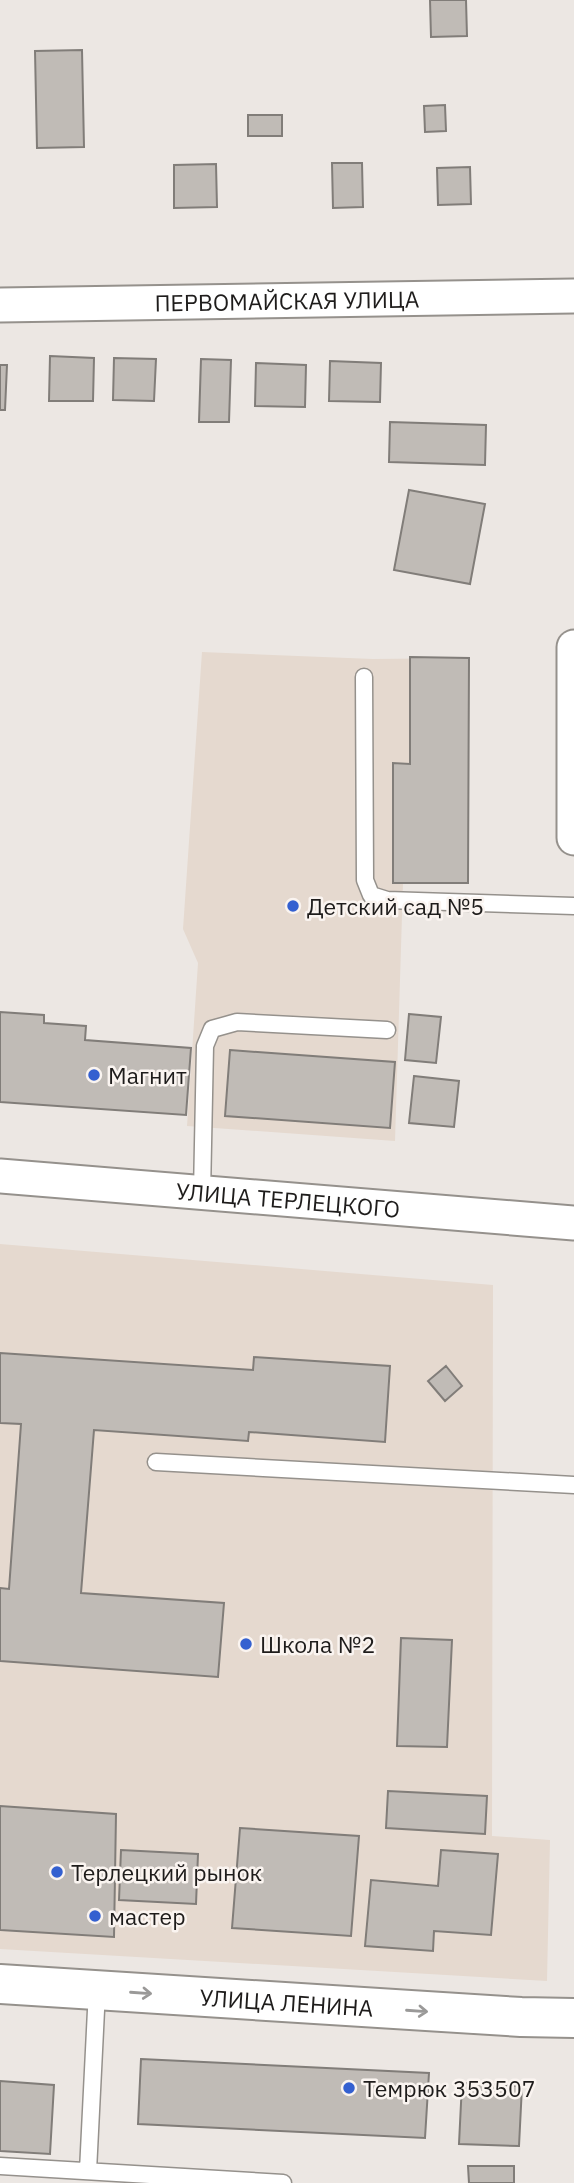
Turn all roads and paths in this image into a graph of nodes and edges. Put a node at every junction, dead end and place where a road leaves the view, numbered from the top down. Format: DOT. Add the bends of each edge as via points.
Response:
graph roads {
  1 [pos="574,296"];
  2 [pos="0,305"];
  3 [pos="574,647"];
  4 [pos="364,677"];
  5 [pos="574,789"];
  6 [pos="574,838"];
  7 [pos="574,906"];
  8 [pos="387,1030"];
  9 [pos="0,1176"];
  10 [pos="202,1193"];
  11 [pos="574,1223"];
  12 [pos="156,1462"];
  13 [pos="574,1485"];
  14 [pos="0,1984"];
  15 [pos="97,1990"];
  16 [pos="574,2018"];
  17 [pos="0,2166"];
  18 [pos="88,2171"];
  19 [pos="283,2183"];
  1 -- 2 [label="street, ПЕРВОМАЙСКАЯ УЛИЦА"];
  3 -- 5 [label="street"];
  4 -- 7 [label="lane" via="365,880 371,895 387,900"];
  5 -- 6 [label="street"];
  8 -- 10 [label="lane" via="237,1022 212,1029 205,1046"];
  9 -- 10 [label="street, УЛИЦА ТЕРЛЕЦКОГО"];
  10 -- 11 [label="street, УЛИЦА ТЕРЛЕЦКОГО"];
  12 -- 13 [label="lane"];
  14 -- 15 [label="street, УЛИЦА ЛЕНИНА"];
  15 -- 16 [label="street, УЛИЦА ЛЕНИНА, one-way"];
  15 -- 18 [label="lane"];
  17 -- 18 [label="lane"];
  18 -- 19 [label="lane"];
}
